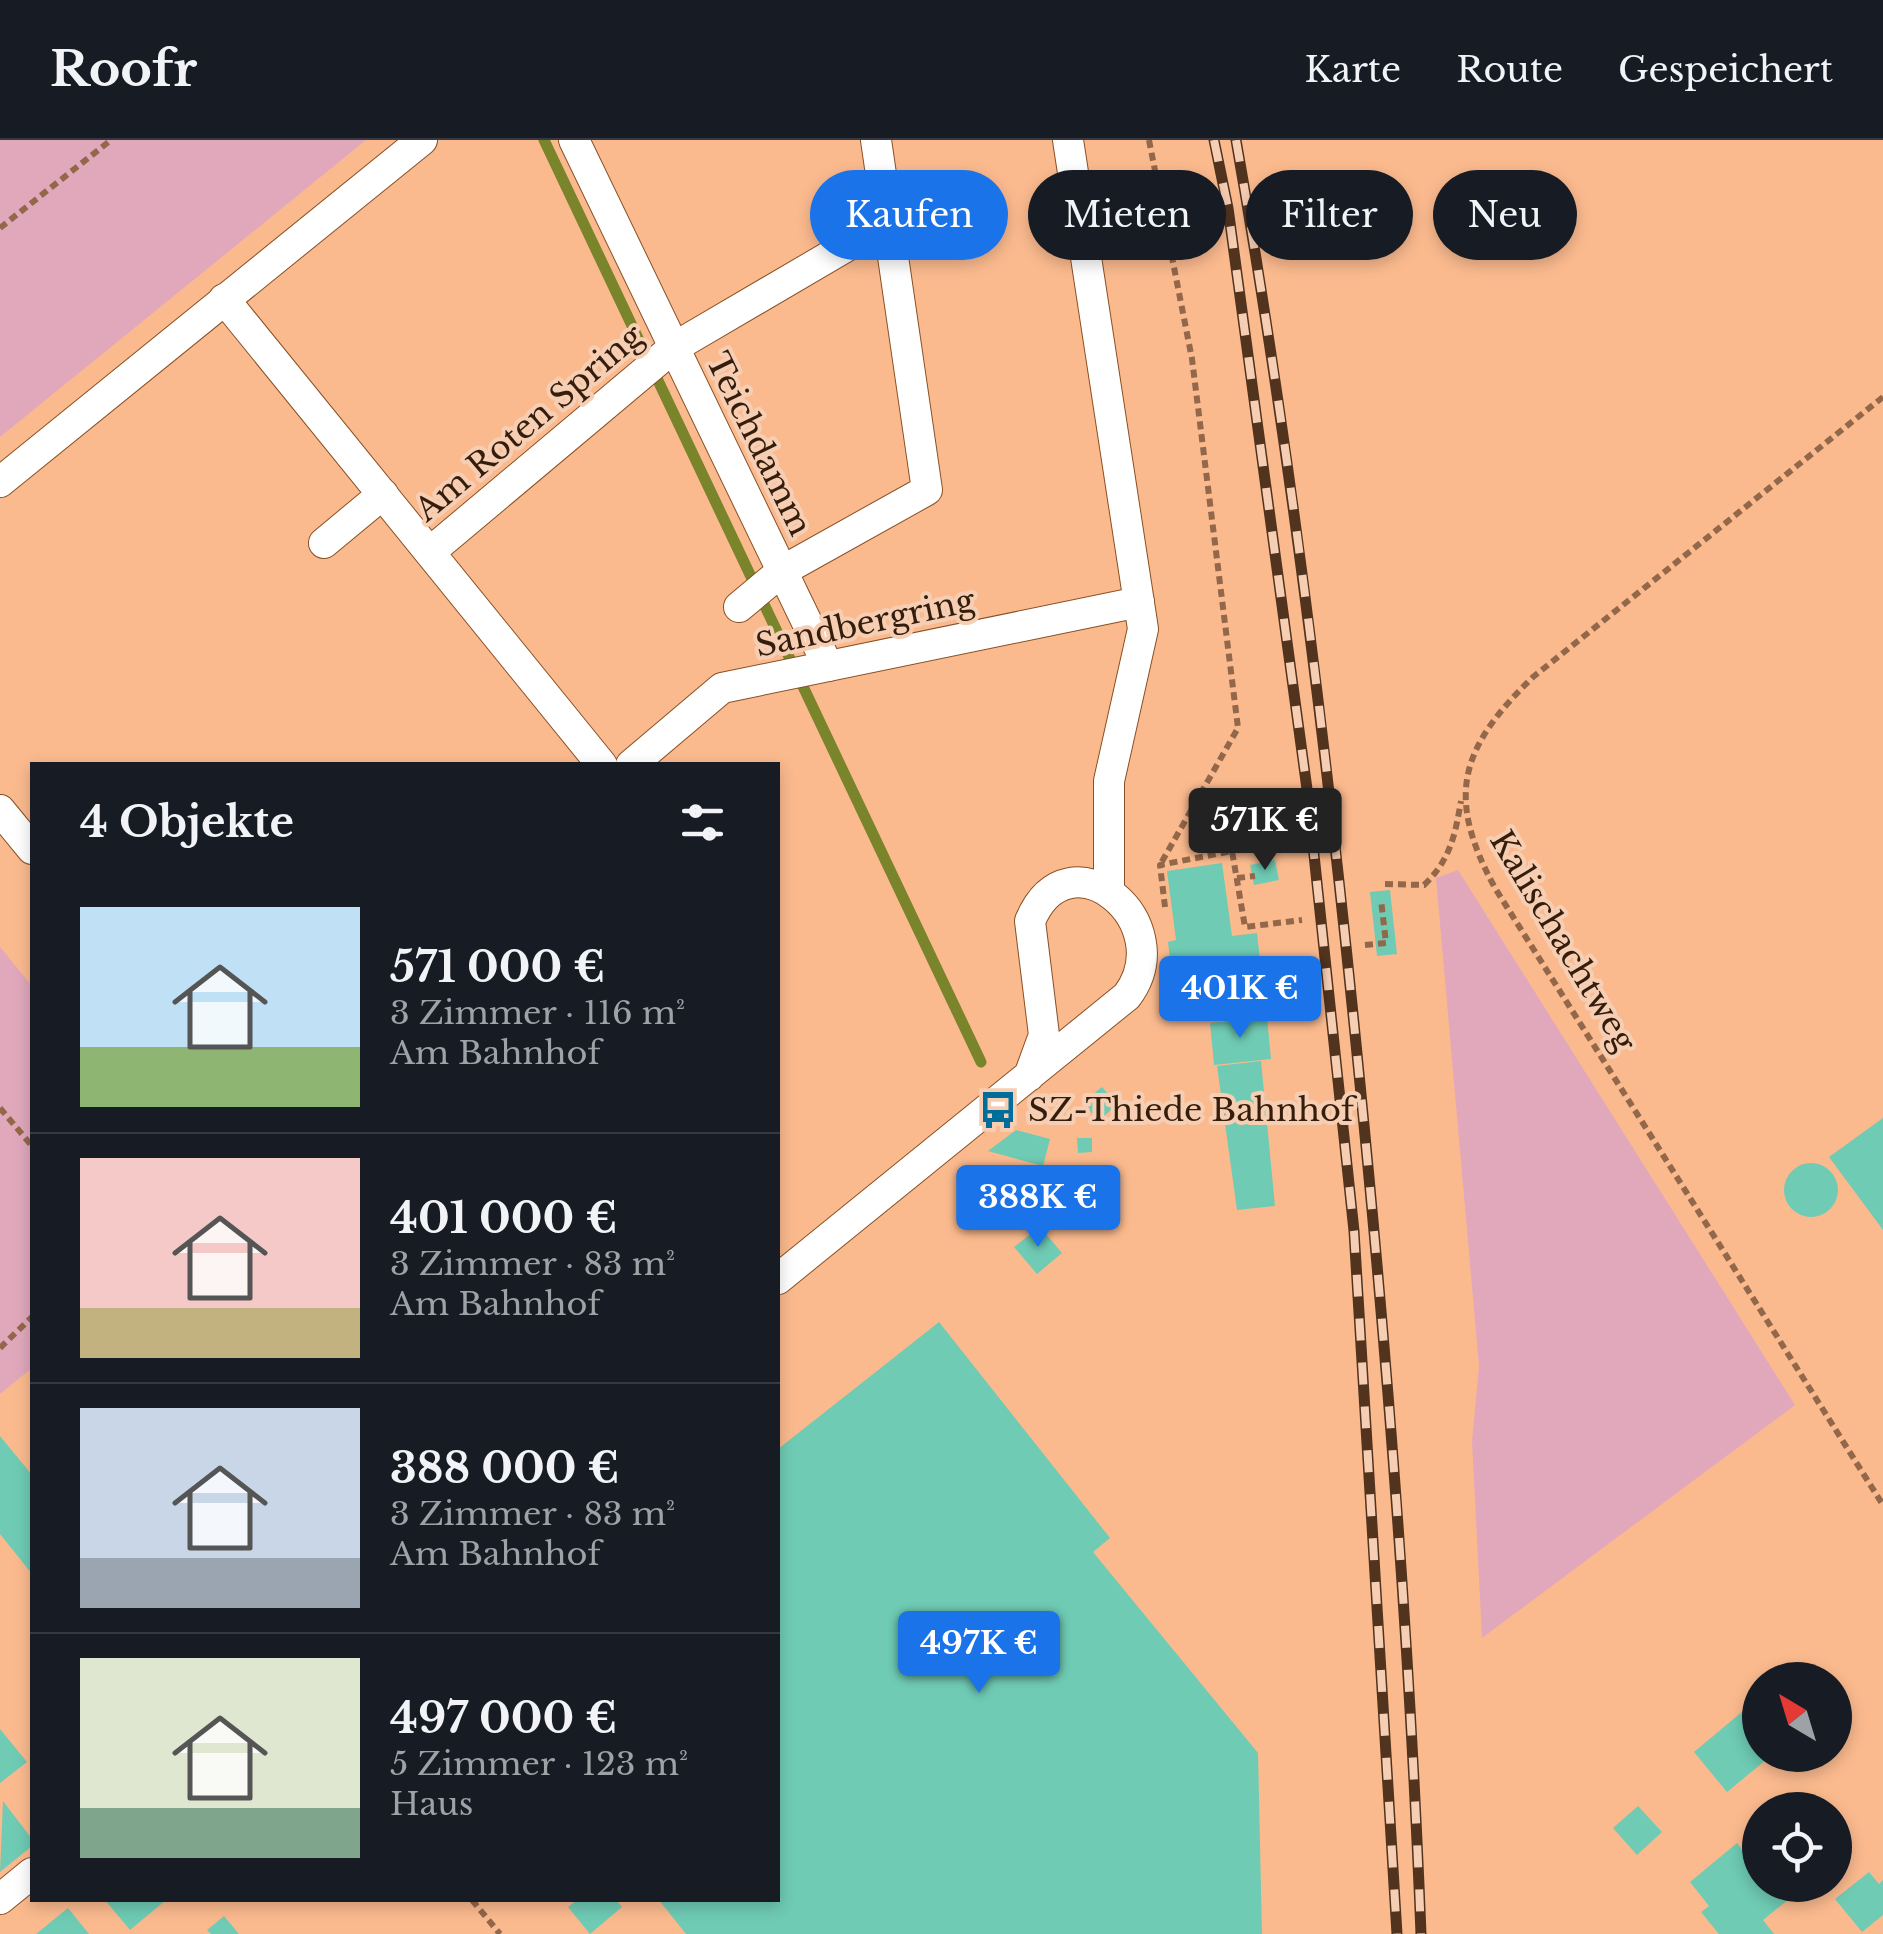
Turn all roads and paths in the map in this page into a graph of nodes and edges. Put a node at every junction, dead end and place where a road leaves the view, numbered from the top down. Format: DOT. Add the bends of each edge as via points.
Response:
graph roads {
  1 [pos="111,140"];
  2 [pos="422,140"];
  3 [pos="574,140"];
  4 [pos="876,140"];
  5 [pos="1068,140"];
  6 [pos="1149,140"];
  7 [pos="880,170"];
  8 [pos="0,228"];
  9 [pos="825,260"];
  10 [pos="894,260"];
  11 [pos="224,299"];
  12 [pos="659,360"];
  13 [pos="1883,397"];
  14 [pos="0,482"];
  15 [pos="382,494"];
  16 [pos="324,543"];
  17 [pos="430,552"];
  18 [pos="782,571"];
  19 [pos="1139,602"];
  20 [pos="738,606"];
  21 [pos="820,668"];
  22 [pos="600,762"];
  23 [pos="635,762"];
  24 [pos="1463,791"];
  25 [pos="0,810"];
  26 [pos="30,847"];
  27 [pos="1160,864"];
  28 [pos="1255,876"];
  29 [pos="1237,878"];
  30 [pos="1385,884"];
  31 [pos="1109,890"];
  32 [pos="1381,900"];
  33 [pos="1302,920"];
  34 [pos="1136,926"];
  35 [pos="1365,945"];
  36 [pos="1029,1076"];
  37 [pos="0,1108"];
  38 [pos="30,1144"];
  39 [pos="780,1277"];
  40 [pos="30,1319"];
  41 [pos="0,1348"];
  42 [pos="1883,1504"];
  43 [pos="30,1874"];
  44 [pos="0,1899"];
  45 [pos="474,1902"];
  46 [pos="500,1934"];
  1 -- 8 [label="path"];
  2 -- 11 [label="street"];
  3 -- 12 [label="street, Teichdamm"];
  4 -- 7 [label="street, Teichdamm"];
  5 -- 19 [label="street"];
  6 -- 27 [label="path" via="1192,358 1238,728"];
  9 -- 12 [label="street, Teichdamm"];
  10 -- 18 [label="street, Teichdamm" via="927,490"];
  11 -- 14 [label="street"];
  11 -- 15 [label="street, Am Roten Spring"];
  12 -- 17 [label="street, Am Roten Spring"];
  12 -- 18 [label="street, Teichdamm"];
  13 -- 24 [label="path" via="1534,677 1487,726"];
  15 -- 16 [label="street, Am Roten Spring"];
  15 -- 17 [label="street, Am Roten Spring"];
  17 -- 22 [label="street, Am Roten Spring"];
  18 -- 20 [label="street, Teichdamm"];
  18 -- 21 [label="street, Teichdamm"];
  19 -- 21 [label="street, Sandbergring"];
  19 -- 31 [label="street" via="1143,629 1109,781"];
  21 -- 23 [label="street, Sandbergring" via="722,688"];
  24 -- 30 [label="path" via="1442,868 1424,885"];
  24 -- 42 [label="path, Kalischachtweg" via="1474,849 1495,888"];
  25 -- 26 [label="street"];
  27 -- 29 [label="path" via="1232,851"];
  27 -- 34 [label="path" via="1165,910"];
  28 -- 29 [label="path"];
  29 -- 33 [label="path" via="1245,927"];
  31 -- 34 [label="street"];
  31 -- 36 [label="street" via="1065,886 1050,892 1034,913 1030,930 1044,1035"];
  32 -- 35 [label="path" via="1386,943"];
  34 -- 36 [label="street" via="1140,962 1134,986"];
  36 -- 39 [label="street"];
  37 -- 38 [label="path"];
  40 -- 41 [label="path"];
  43 -- 44 [label="street"];
  45 -- 46 [label="path"];
}
